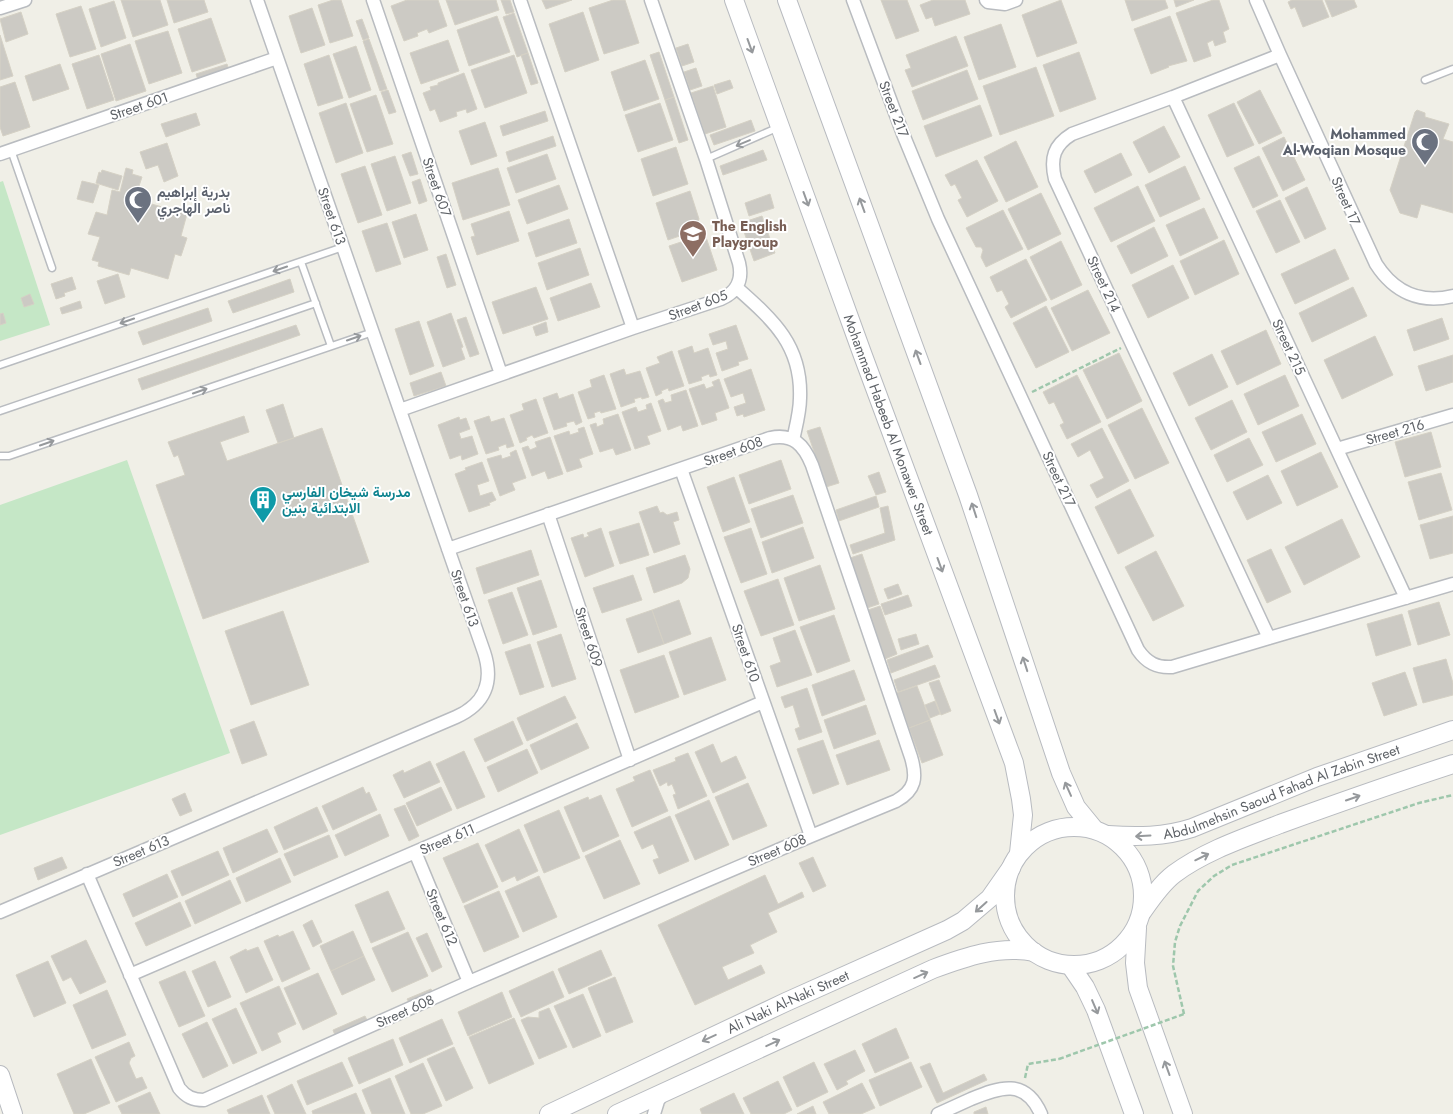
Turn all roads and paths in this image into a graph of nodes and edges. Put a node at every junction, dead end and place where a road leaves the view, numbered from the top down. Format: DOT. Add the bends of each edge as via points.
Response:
graph roads {
  1 [pos="25,0"];
  2 [pos="257,0"];
  3 [pos="373,0"];
  4 [pos="520,0"];
  5 [pos="651,0"];
  6 [pos="734,0"];
  7 [pos="787,0"];
  8 [pos="853,0"];
  9 [pos="986,0"];
  10 [pos="1016,0"];
  11 [pos="1256,0"];
  12 [pos="0,8"];
  13 [pos="1280,56"];
  14 [pos="277,58"];
  15 [pos="1453,69"];
  16 [pos="1425,80"];
  17 [pos="1173,97"];
  18 [pos="780,127"];
  19 [pos="6,152"];
  20 [pos="706,159"];
  21 [pos="343,247"];
  22 [pos="301,262"];
  23 [pos="52,268"];
  24 [pos="737,288"];
  25 [pos="1453,296"];
  26 [pos="316,303"];
  27 [pos="633,328"];
  28 [pos="372,332"];
  29 [pos="1131,343"];
  30 [pos="331,346"];
  31 [pos="0,365"];
  32 [pos="501,374"];
  33 [pos="1020,397"];
  34 [pos="400,410"];
  35 [pos="0,411"];
  36 [pos="1453,415"];
  37 [pos="793,440"];
  38 [pos="1337,449"];
  39 [pos="0,456"];
  40 [pos="681,469"];
  41 [pos="548,514"];
  42 [pos="448,549"];
  43 [pos="1453,584"];
  44 [pos="1406,598"];
  45 [pos="1269,638"];
  46 [pos="763,702"];
  47 [pos="1453,730"];
  48 [pos="630,760"];
  49 [pos="1453,764"];
  50 [pos="1453,795"];
  51 [pos="1101,832"];
  52 [pos="811,836"];
  53 [pos="416,852"];
  54 [pos="1015,861"];
  55 [pos="87,874"];
  56 [pos="0,912"];
  57 [pos="1139,919"];
  58 [pos="1034,952"];
  59 [pos="1070,965"];
  60 [pos="130,975"];
  61 [pos="469,982"];
  62 [pos="1028,1064"];
  63 [pos="0,1075"];
  64 [pos="663,1093"];
  65 [pos="13,1114"];
  66 [pos="548,1114"];
  67 [pos="617,1114"];
  68 [pos="654,1114"];
  69 [pos="938,1114"];
  70 [pos="1041,1114"];
  71 [pos="1134,1114"];
  72 [pos="1183,1114"];
  1 -- 12 [label="street"];
  2 -- 14 [label="street, Street 613"];
  3 -- 32 [label="street, Street 607"];
  4 -- 27 [label="street"];
  5 -- 20 [label="street, Street 605"];
  6 -- 18 [label="main road, Mohammad Habeeb Al Monawer Street, one-way"];
  51 -- 7 [label="main road, one-way" via="1076,806 1061,773 968,495"];
  8 -- 33 [label="street, Street 217" via="938,219"];
  9 -- 10 [label="street" via="1005,4"];
  11 -- 13 [label="street, Street 17"];
  13 -- 17 [label="street, Street 214"];
  13 -- 25 [label="street, Street 17" via="1382,274 1411,295 1434,299"];
  14 -- 19 [label="street, Street 601"];
  14 -- 21 [label="street, Street 613"];
  15 -- 16 [label="lane"];
  17 -- 29 [label="street, Street 214" via="1072,134 1057,148 1053,158 1055,179"];
  17 -- 38 [label="street, Street 215"];
  18 -- 20 [label="lane, one-way"];
  18 -- 54 [label="main road, Mohammad Habeeb Al Monawer Street, one-way" via="1014,763 1023,815"];
  19 -- 23 [label="lane"];
  20 -- 24 [label="street, Street 605" via="741,271"];
  21 -- 22 [label="lane"];
  21 -- 28 [label="street, Street 613"];
  22 -- 26 [label="lane"];
  22 -- 31 [label="lane, one-way"];
  24 -- 27 [label="street, Street 605" via="721,299"];
  24 -- 37 [label="street" via="777,326 794,356 800,399"];
  26 -- 30 [label="lane"];
  26 -- 35 [label="lane"];
  27 -- 32 [label="street, Street 605"];
  30 -- 28 [label="lane, one-way"];
  28 -- 34 [label="street, Street 613"];
  29 -- 33 [label="path"];
  29 -- 45 [label="street, Street 214"];
  39 -- 30 [label="lane, one-way" via="9,456"];
  32 -- 34 [label="street, Street 605"];
  33 -- 45 [label="street, Street 217" via="1138,650 1147,660 1159,667 1172,667"];
  34 -- 42 [label="street, Street 613"];
  36 -- 38 [label="street, Street 216"];
  37 -- 40 [label="street, Street 608" via="782,436 770,438"];
  37 -- 52 [label="street, Street 608" via="806,451 812,465 915,772 913,786 903,797"];
  38 -- 44 [label="street, Street 215"];
  40 -- 41 [label="street, Street 608"];
  40 -- 46 [label="street, Street 610"];
  41 -- 42 [label="street, Street 608"];
  41 -- 48 [label="street, Street 609"];
  42 -- 55 [label="street, Street 613" via="488,668 484,693 472,708"];
  43 -- 44 [label="street, Street 217"];
  44 -- 45 [label="street, Street 217"];
  46 -- 48 [label="street, Street 611"];
  46 -- 52 [label="street, Street 610"];
  47 -- 51 [label="main road, Abdulmehsin Saoud Fahad Al Zabin Street, one-way" via="1317,777 1175,834 1132,837"];
  48 -- 53 [label="street, Street 611"];
  57 -- 49 [label="main road, one-way" via="1172,875 1214,851 1344,801"];
  50 -- 62 [label="path, bridge" via="1419,803 1232,865 1214,876 1198,891 1175,942 1173,966 1184,1014 1059,1059"];
  51 -- 54 [label="main road" via="1072,826 1056,828 1036,837"];
  51 -- 57 [label="main road" via="1126,849 1138,868 1143,886"];
  52 -- 61 [label="street, Street 608"];
  53 -- 60 [label="street, Street 611"];
  53 -- 61 [label="street, Street 612"];
  54 -- 58 [label="main road" via="1006,887 1006,909 1014,931"];
  54 -- 66 [label="main road, Ali Naki Al-Naki Street, one-way" via="990,898 947,930"];
  55 -- 56 [label="street, Street 613"];
  55 -- 60 [label="street, Street 608"];
  57 -- 59 [label="main road" via="1128,940 1111,955 1092,963"];
  72 -- 57 [label="main road, one-way" via="1138,988 1135,963"];
  58 -- 59 [label="main road"];
  64 -- 58 [label="main road, one-way" via="933,969 999,950"];
  59 -- 71 [label="main road, one-way" via="1094,1004"];
  60 -- 61 [label="street, Street 608" via="179,1088 198,1100 215,1096"];
  63 -- 65 [label="main road"];
  64 -- 67 [label="main road"];
  64 -- 68 [label="street"];
  69 -- 70 [label="street" via="990,1091 1005,1088 1028,1095"];
}
